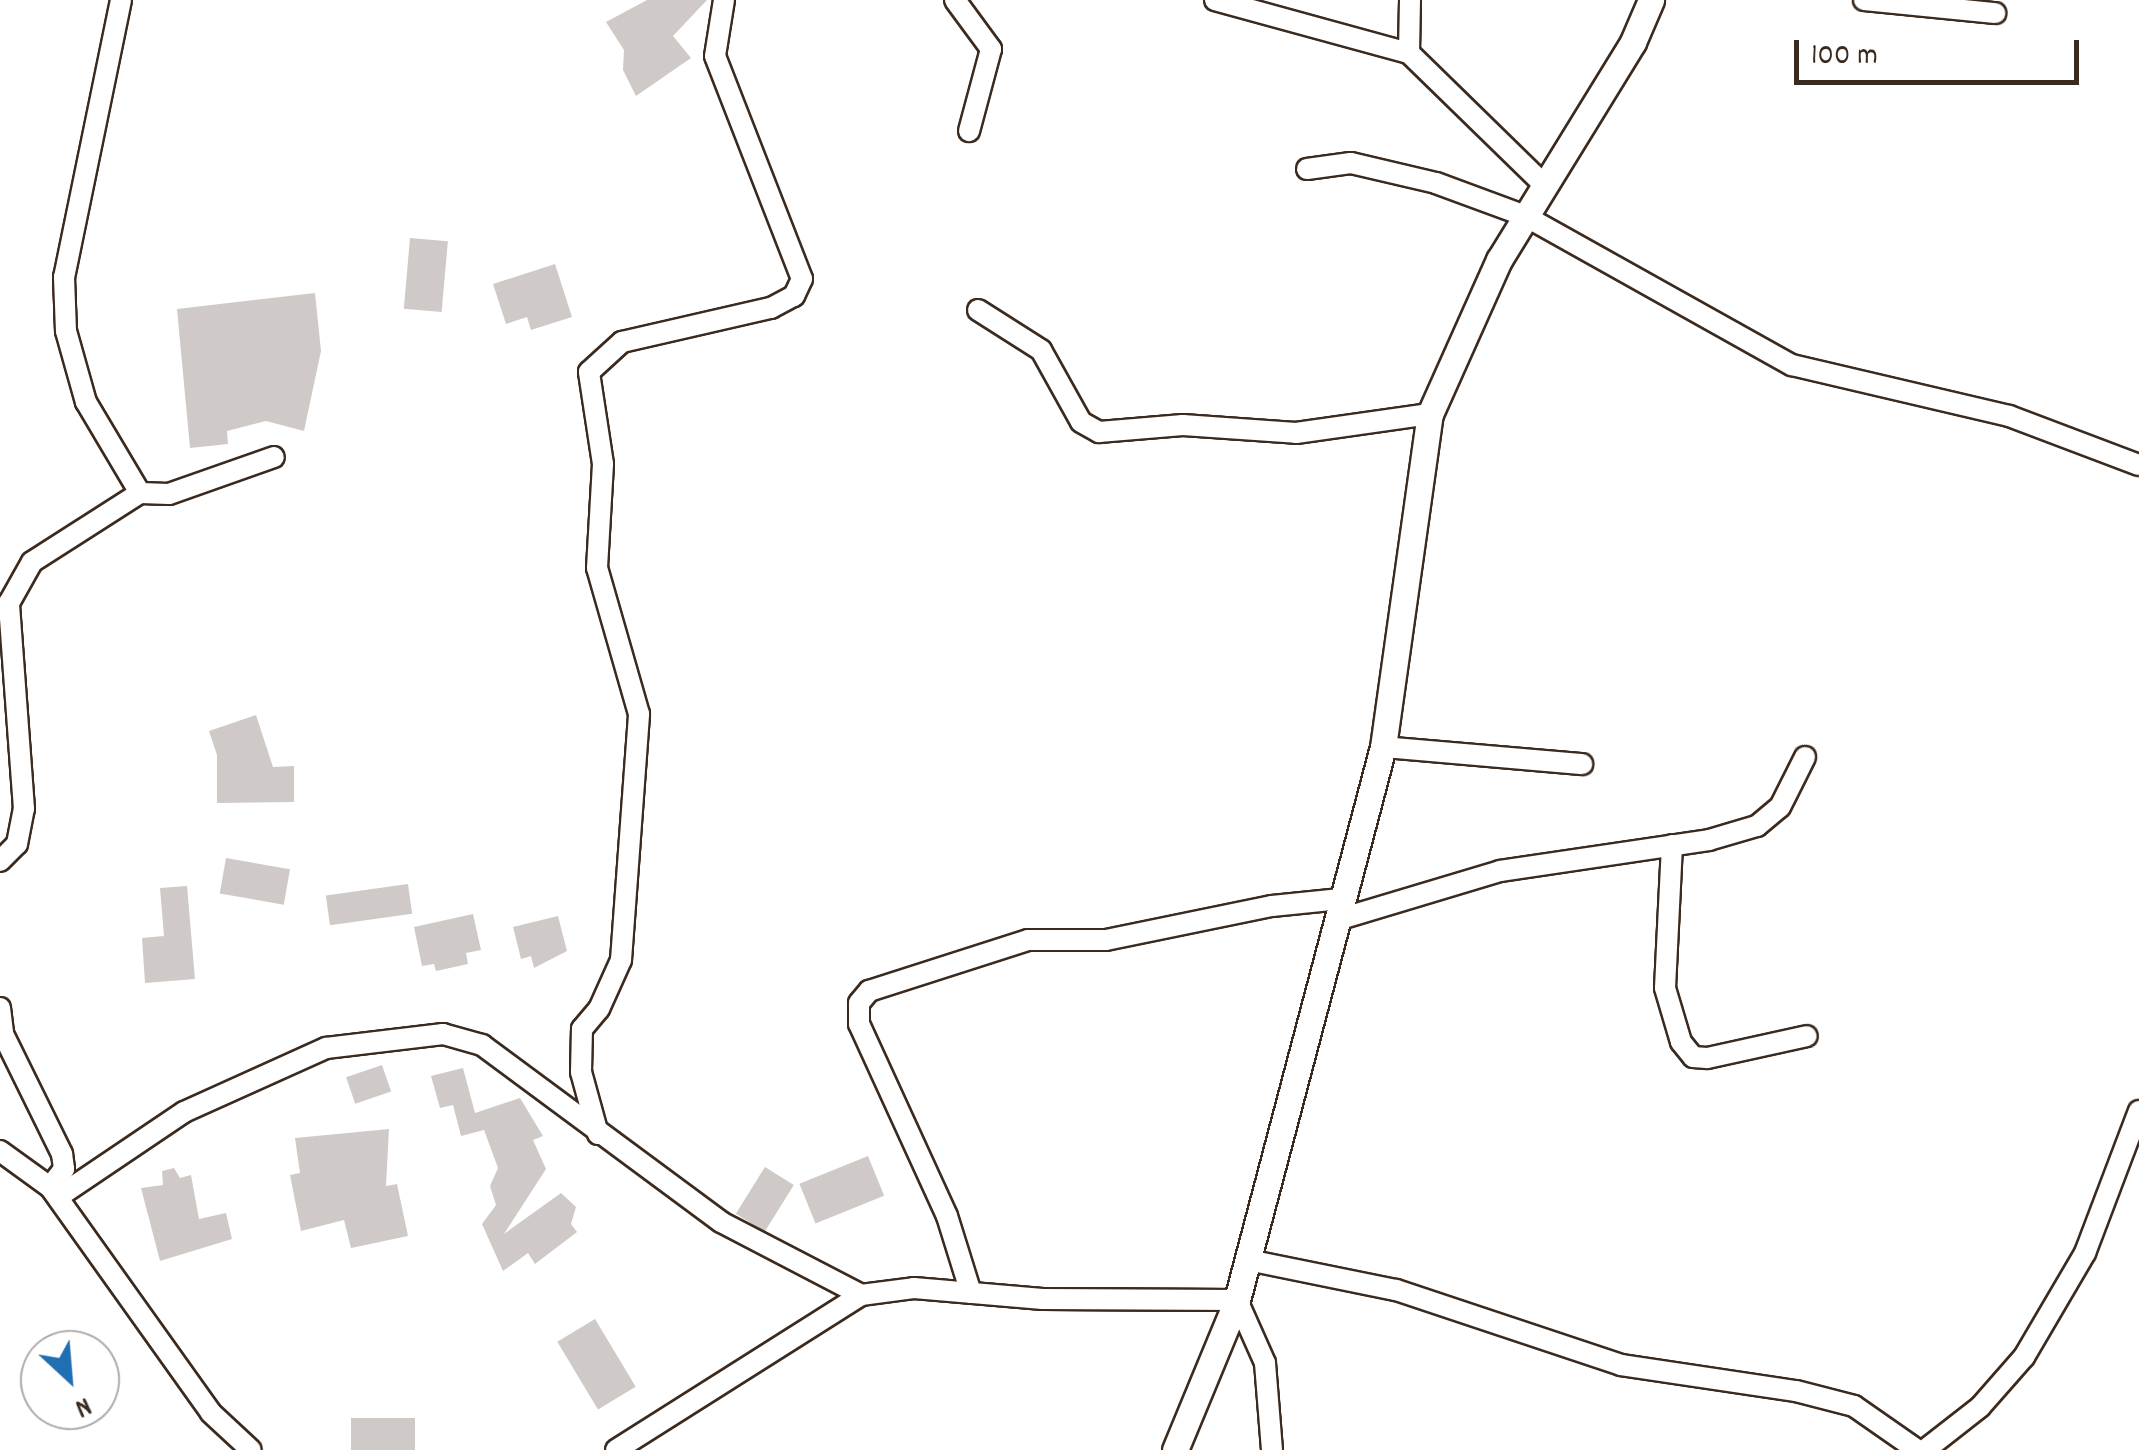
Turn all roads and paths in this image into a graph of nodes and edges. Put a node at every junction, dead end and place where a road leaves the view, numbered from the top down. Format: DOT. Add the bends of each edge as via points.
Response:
graph roads {
  1 [pos="121,0"];
  2 [pos="724,0"];
  3 [pos="955,0"];
  4 [pos="1215,0"];
  5 [pos="1410,0"];
  6 [pos="1650,0"];
  7 [pos="1864,0"];
  8 [pos="1996,13"];
  9 [pos="1409,53"];
  10 [pos="969,130"];
  11 [pos="1308,169"];
  12 [pos="1542,183"];
  13 [pos="1525,216"];
  14 [pos="978,310"];
  15 [pos="1430,414"];
  16 [pos="274,457"];
  17 [pos="2139,465"];
  18 [pos="140,493"];
  19 [pos="1383,747"];
  20 [pos="1804,757"];
  21 [pos="1582,764"];
  22 [pos="1672,845"];
  23 [pos="0,861"];
  24 [pos="1339,910"];
  25 [pos="0,1008"];
  26 [pos="1807,1036"];
  27 [pos="2139,1111"];
  28 [pos="598,1134"];
  29 [pos="0,1151"];
  30 [pos="54,1192"];
  31 [pos="1248,1260"];
  32 [pos="972,1293"];
  33 [pos="861,1296"];
  34 [pos="1237,1300"];
  35 [pos="622,1449"];
  36 [pos="250,1450"];
  37 [pos="1175,1450"];
  38 [pos="1272,1450"];
  39 [pos="1917,1450"];
  40 [pos="1926,1450"];
  1 -- 18 [label="street" via="64,277 66,331 86,402"];
  2 -- 28 [label="street" via="715,56 802,279 794,296 770,308 622,342 589,372 603,464 597,568 639,714 622,960 599,1010 582,1029 581,1072"];
  3 -- 10 [label="street" via="991,49"];
  4 -- 9 [label="street"];
  5 -- 9 [label="street"];
  6 -- 12 [label="street" via="1633,42"];
  7 -- 8 [label="street"];
  9 -- 12 [label="street"];
  11 -- 13 [label="street" via="1351,163 1395,168"];
  12 -- 13 [label="street"];
  13 -- 15 [label="street"];
  13 -- 17 [label="street" via="1792,364 1852,384 2009,416"];
  14 -- 15 [label="street" via="1041,350 1082,422 1099,432 1183,425 1296,434"];
  15 -- 19 [label="street"];
  16 -- 18 [label="street" via="170,494"];
  18 -- 23 [label="street" via="32,562 9,603 24,809 17,844"];
  19 -- 21 [label="street"];
  19 -- 24 [label="street"];
  20 -- 22 [label="street" via="1780,807 1757,826"];
  22 -- 24 [label="street" via="1500,871"];
  22 -- 26 [label="street" via="1665,988 1681,1042 1693,1057 1707,1058"];
  24 -- 31 [label="street"];
  24 -- 32 [label="street" via="1272,906 1106,940 1028,940 869,991 859,1003 859,1024 947,1216"];
  25 -- 30 [label="street" via="3,1034 62,1154"];
  27 -- 40 [label="street" via="2085,1253 2024,1357 1980,1407"];
  28 -- 30 [label="street" via="482,1045 443,1034 326,1048 184,1112"];
  28 -- 33 [label="street" via="721,1222"];
  29 -- 30 [label="street"];
  30 -- 36 [label="street" via="211,1413"];
  31 -- 34 [label="street"];
  31 -- 39 [label="street" via="1396,1290 1621,1365 1854,1406"];
  32 -- 33 [label="street" via="914,1288"];
  32 -- 34 [label="street"];
  33 -- 35 [label="street"];
  34 -- 37 [label="street"];
  34 -- 38 [label="street" via="1265,1363"];
}
